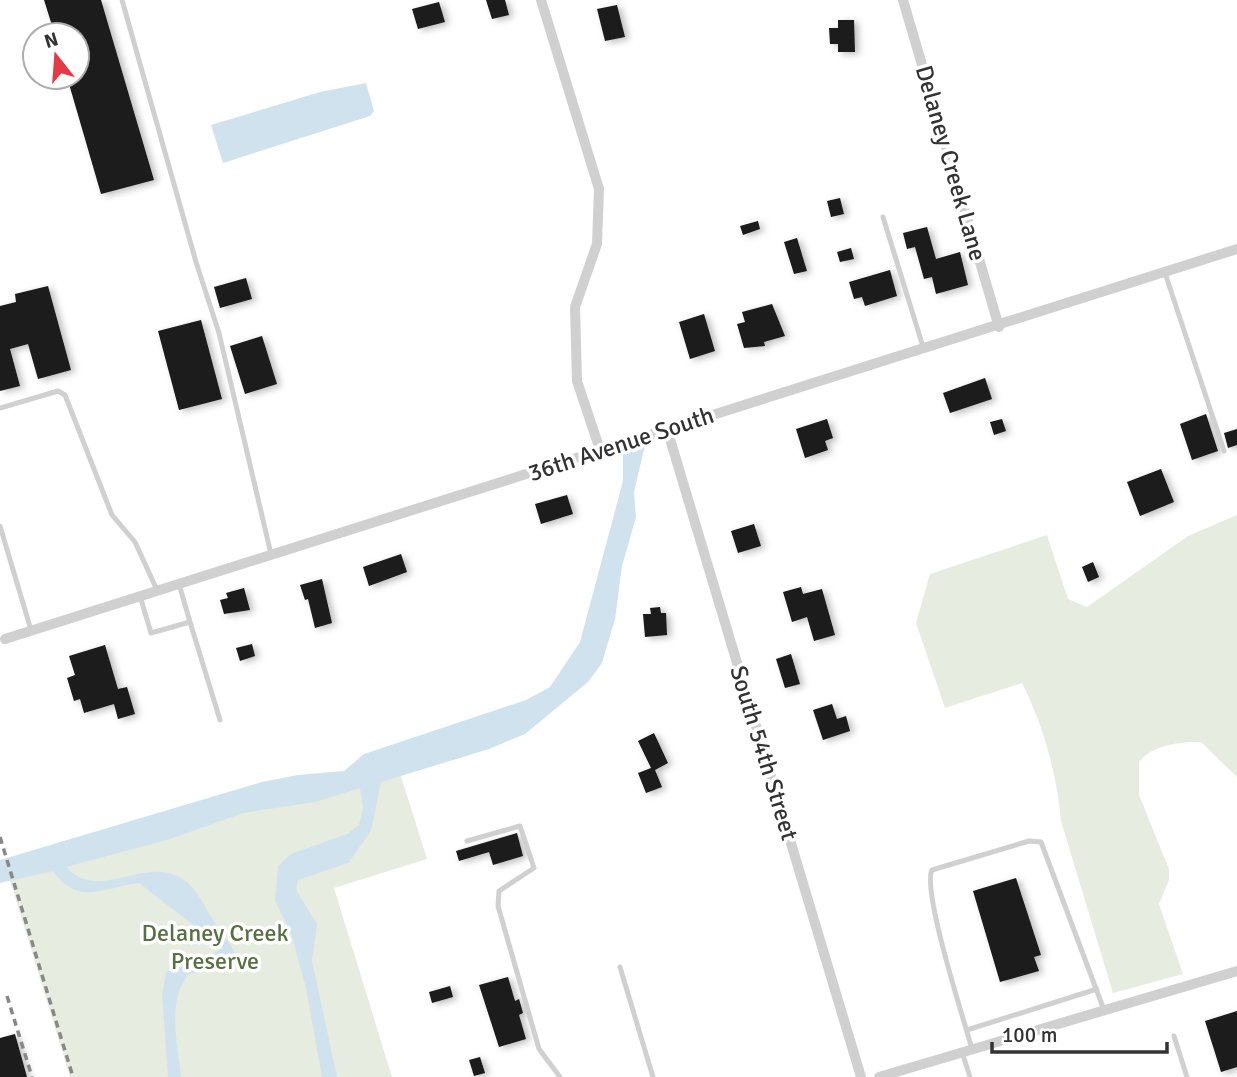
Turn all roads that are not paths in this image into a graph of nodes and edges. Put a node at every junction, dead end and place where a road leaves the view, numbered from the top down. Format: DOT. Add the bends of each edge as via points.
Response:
graph roads {
  1 [pos="122,0"];
  2 [pos="541,0"];
  3 [pos="903,0"];
  4 [pos="883,217"];
  5 [pos="1237,249"];
  6 [pos="1165,273"];
  7 [pos="999,327"];
  8 [pos="924,350"];
  9 [pos="0,408"];
  10 [pos="667,429"];
  11 [pos="600,450"];
  12 [pos="1224,451"];
  13 [pos="0,526"];
  14 [pos="271,554"];
  15 [pos="179,584"];
  16 [pos="158,590"];
  17 [pos="140,596"];
  18 [pos="190,622"];
  19 [pos="31,631"];
  20 [pos="5,639"];
  21 [pos="220,720"];
  22 [pos="467,841"];
  23 [pos="620,967"];
  24 [pos="1237,971"];
  25 [pos="1097,989"];
  26 [pos="1104,1010"];
  27 [pos="967,1030"];
  28 [pos="1174,1036"];
  29 [pos="967,1051"];
  30 [pos="894,1075"];
  31 [pos="560,1077"];
  32 [pos="653,1077"];
  33 [pos="861,1077"];
  34 [pos="879,1077"];
  35 [pos="970,1077"];
  36 [pos="1187,1077"];
  1 -- 14 [label="lane" via="219,333"];
  2 -- 11 [label="street" via="599,189 597,244 575,307 577,381"];
  3 -- 7 [label="street, Delaney Creek Lane"];
  4 -- 8 [label="lane"];
  5 -- 6 [label="street, 36th Avenue South"];
  6 -- 7 [label="street, 36th Avenue South"];
  6 -- 12 [label="lane"];
  7 -- 8 [label="street, 36th Avenue South"];
  8 -- 10 [label="street, 36th Avenue South"];
  9 -- 16 [label="lane" via="58,391 65,395 112,515 135,542"];
  10 -- 11 [label="street, 36th Avenue South"];
  10 -- 33 [label="street, South 54th Street"];
  11 -- 14 [label="street, 36th Avenue South"];
  13 -- 19 [label="lane"];
  14 -- 15 [label="street, 36th Avenue South"];
  15 -- 16 [label="street, 36th Avenue South"];
  15 -- 18 [label="lane"];
  16 -- 17 [label="street, 36th Avenue South"];
  17 -- 18 [label="lane" via="151,633"];
  17 -- 19 [label="street, 36th Avenue South"];
  18 -- 21 [label="lane"];
  19 -- 20 [label="street, 36th Avenue South"];
  22 -- 31 [label="lane" via="520,826 534,867 499,891 498,906 539,1049"];
  23 -- 32 [label="lane"];
  24 -- 26 [label="street"];
  25 -- 26 [label="lane"];
  25 -- 27 [label="lane"];
  25 -- 27 [label="lane" via="1041,842 1030,841 932,870 934,906"];
  26 -- 29 [label="street"];
  27 -- 29 [label="lane"];
  28 -- 36 [label="lane"];
  29 -- 30 [label="street"];
  29 -- 35 [label="lane"];
  30 -- 34 [label="street"];
}
